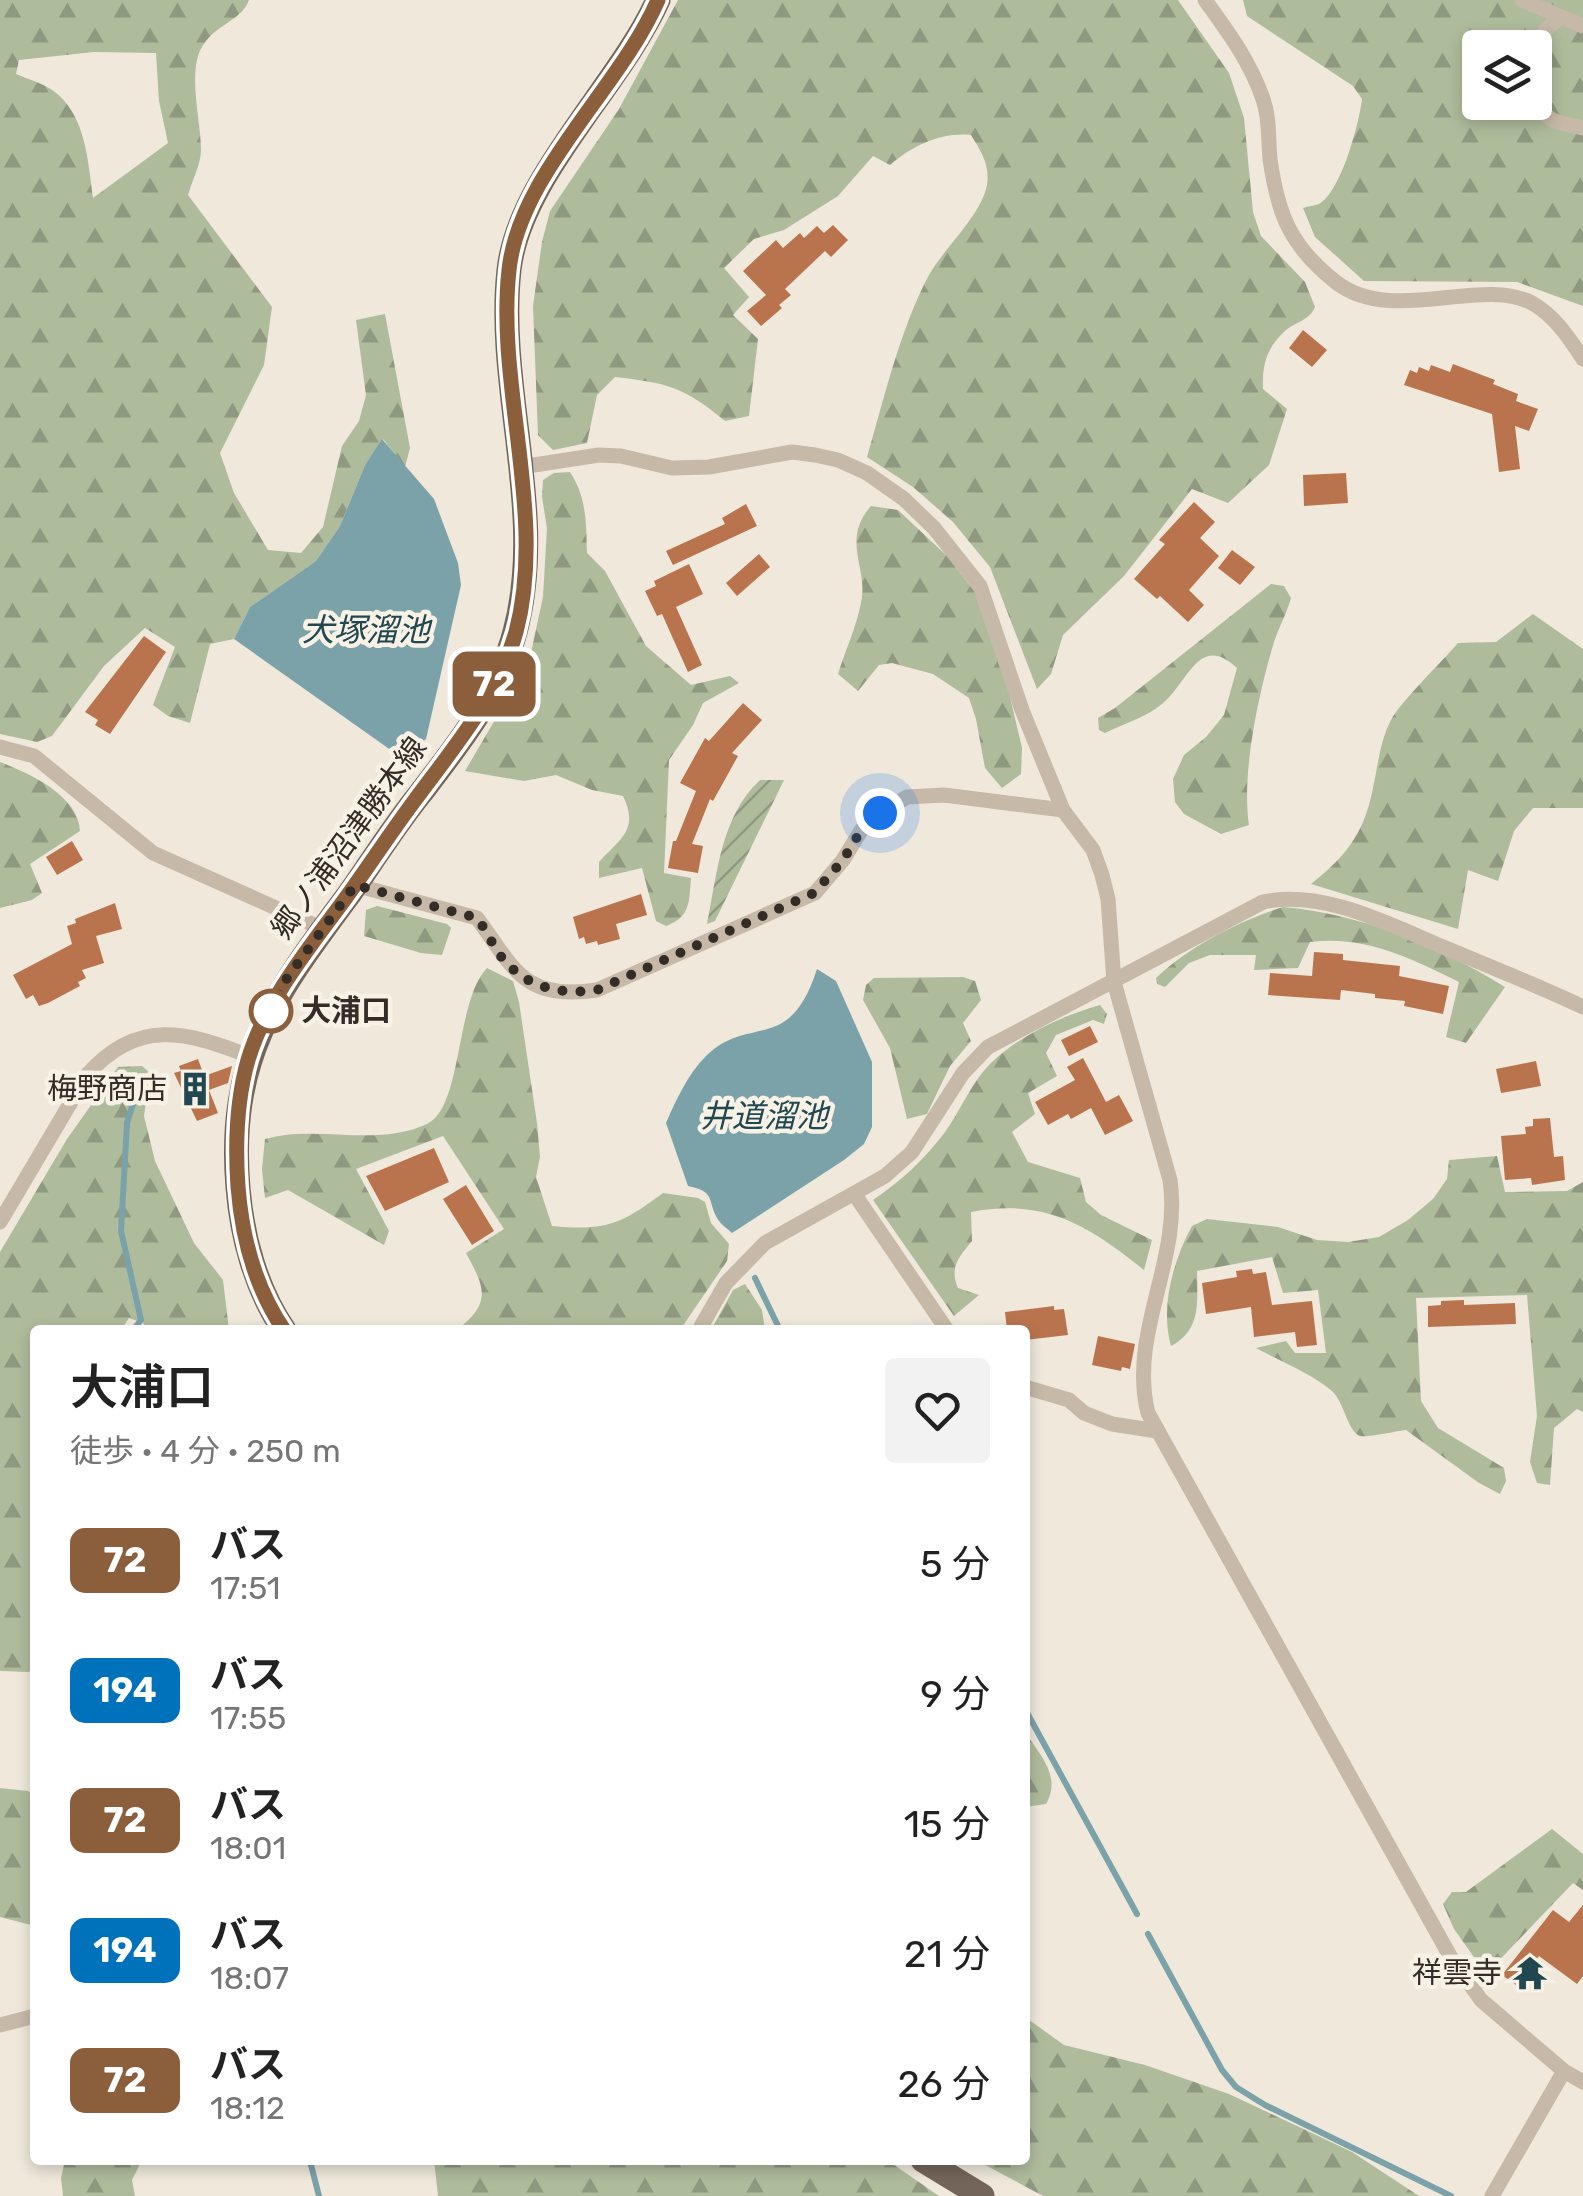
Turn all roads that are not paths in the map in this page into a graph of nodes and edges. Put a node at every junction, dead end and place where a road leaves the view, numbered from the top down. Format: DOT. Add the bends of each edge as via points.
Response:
graph roads {
  1 [pos="658,0"];
  2 [pos="1205,0"];
  3 [pos="1522,0"];
  4 [pos="1561,17"];
  5 [pos="1583,26"];
  6 [pos="1546,30"];
  7 [pos="1550,120"];
  8 [pos="1583,128"];
  9 [pos="1583,360"];
  10 [pos="521,466"];
  11 [pos="0,747"];
  12 [pos="1063,810"];
  13 [pos="355,885"];
  14 [pos="323,929"];
  15 [pos="1114,982"];
  16 [pos="1583,1008"];
  17 [pos="249,1056"];
  18 [pos="855,1195"];
  19 [pos="0,1222"];
  20 [pos="280,1325"];
  21 [pos="702,1325"];
  22 [pos="944,1325"];
  23 [pos="1030,1388"];
  24 [pos="1157,1430"];
  25 [pos="30,2017"];
  26 [pos="0,2025"];
  27 [pos="1564,2071"];
  28 [pos="1583,2082"];
  29 [pos="931,2165"];
  30 [pos="982,2196"];
  31 [pos="1492,2196"];
  1 -- 10 [label="main road, 郷ノ浦沼津勝本線" via="533,196 515,240 508,332"];
  2 -- 9 [label="street" via="1242,51 1263,100 1282,219 1336,282 1374,299 1491,296 1529,302 1563,330"];
  3 -- 4 [label="street"];
  4 -- 5 [label="street"];
  4 -- 6 [label="street"];
  7 -- 8 [label="street"];
  10 -- 12 [label="street" via="600,455 692,468 792,452 867,473 934,528 980,586"];
  10 -- 13 [label="main road, 郷ノ浦沼津勝本線" via="522,598 506,661 457,746"];
  11 -- 14 [label="street" via="34,756 153,852"];
  12 -- 13 [label="street" via="944,795 907,797 862,829 814,893 579,993 546,988 516,973 477,918"];
  12 -- 15 [label="street" via="1093,850 1102,876"];
  13 -- 14 [label="main road, 郷ノ浦沼津勝本線"];
  14 -- 17 [label="main road, 郷ノ浦沼津勝本線" via="285,981"];
  15 -- 16 [label="street" via="1245,909 1278,898 1382,922"];
  15 -- 18 [label="street" via="988,1047 963,1073 912,1152"];
  15 -- 24 [label="street" via="1174,1206 1142,1359 1142,1386"];
  17 -- 19 [label="street" via="180,1034 149,1035 106,1054"];
  17 -- 20 [label="main road, 郷ノ浦沼津勝本線" via="235,1151 240,1208 252,1264"];
  18 -- 21 [label="street" via="746,1259"];
  18 -- 22 [label="street"];
  23 -- 24 [label="street" via="1070,1400 1112,1424"];
  24 -- 27 [label="street" via="1450,1956 1481,2000"];
  25 -- 26 [label="street"];
  27 -- 28 [label="street"];
  27 -- 31 [label="street"];
  29 -- 30 [label="main road"];
}
